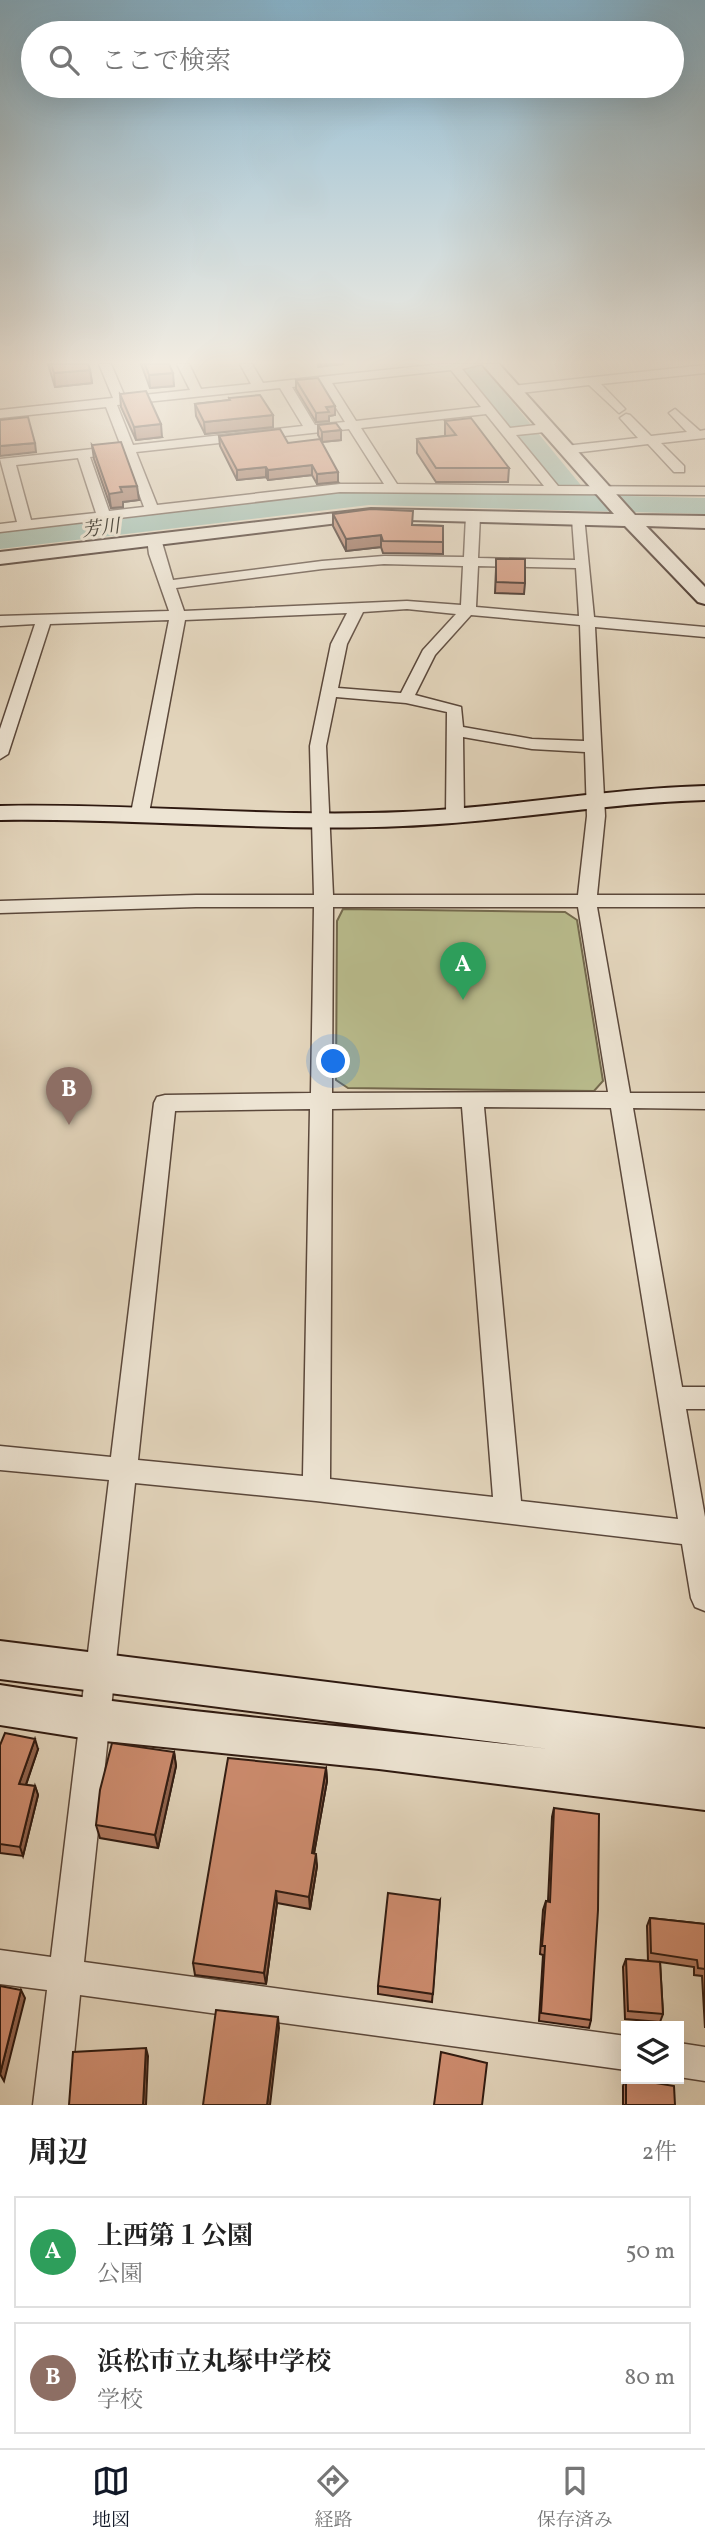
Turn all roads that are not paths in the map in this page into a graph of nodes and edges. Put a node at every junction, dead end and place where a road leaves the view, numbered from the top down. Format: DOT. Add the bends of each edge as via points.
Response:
graph roads {
  1 [pos="86,462"];
  2 [pos="133,462"];
  3 [pos="376,462"];
  4 [pos="536,462"];
  5 [pos="575,462"];
  6 [pos="672,462"];
  7 [pos="4,463"];
  8 [pos="679,469"];
  9 [pos="393,488"];
  10 [pos="559,490"];
  11 [pos="598,491"];
  12 [pos="705,491"];
  13 [pos="152,510"];
  14 [pos="104,516"];
  15 [pos="473,516"];
  16 [pos="629,517"];
  17 [pos="579,519"];
  18 [pos="705,522"];
  19 [pos="25,525"];
  20 [pos="0,528"];
  21 [pos="154,540"];
  22 [pos="0,558"];
  23 [pos="473,561"];
  24 [pos="582,564"];
  25 [pos="168,584"];
  26 [pos="705,598"];
  27 [pos="358,607"];
  28 [pos="468,610"];
  29 [pos="178,615"];
  30 [pos="44,619"];
  31 [pos="0,621"];
  32 [pos="587,623"];
  33 [pos="705,632"];
  34 [pos="329,692"];
  35 [pos="406,698"];
  36 [pos="455,730"];
  37 [pos="594,747"];
  38 [pos="0,754"];
  39 [pos="705,793"];
  40 [pos="595,798"];
  41 [pos="0,813"];
  42 [pos="140,814"];
  43 [pos="455,815"];
  44 [pos="320,820"];
  45 [pos="324,900"];
  46 [pos="705,901"];
  47 [pos="587,903"];
  48 [pos="0,907"];
  49 [pos="472,1099"];
  50 [pos="320,1100"];
  51 [pos="620,1101"];
  52 [pos="705,1101"];
  53 [pos="672,1398"];
  54 [pos="705,1398"];
  55 [pos="0,1458"];
  56 [pos="121,1471"];
  57 [pos="316,1489"];
  58 [pos="508,1512"];
  59 [pos="693,1533"];
  60 [pos="705,1598"];
  61 [pos="0,1660"];
  62 [pos="101,1673"];
  63 [pos="0,1705"];
  64 [pos="95,1720"];
  65 [pos="705,1749"];
  66 [pos="705,1789"];
  67 [pos="0,1967"];
  68 [pos="66,1977"];
  69 [pos="621,2052"];
  70 [pos="684,2061"];
  71 [pos="705,2064"];
  72 [pos="51,2105"];
  1 -- 14 [label="street"];
  2 -- 13 [label="street"];
  3 -- 9 [label="street"];
  4 -- 10 [label="street"];
  5 -- 11 [label="street"];
  6 -- 8 [label="street"];
  7 -- 19 [label="street"];
  9 -- 10 [label="street"];
  9 -- 13 [label="street" via="324,490"];
  10 -- 11 [label="street"];
  11 -- 12 [label="street"];
  11 -- 16 [label="street"];
  13 -- 14 [label="street"];
  14 -- 19 [label="street"];
  15 -- 17 [label="street"];
  15 -- 21 [label="street" via="371,514"];
  15 -- 23 [label="street"];
  16 -- 17 [label="street"];
  16 -- 18 [label="street"];
  16 -- 26 [label="street"];
  17 -- 24 [label="street"];
  19 -- 20 [label="street"];
  21 -- 22 [label="street"];
  21 -- 25 [label="street"];
  23 -- 24 [label="street"];
  23 -- 25 [label="street" via="384,560"];
  23 -- 28 [label="street"];
  24 -- 32 [label="street"];
  25 -- 29 [label="street"];
  27 -- 28 [label="street"];
  27 -- 29 [label="street"];
  27 -- 34 [label="street" via="340,640"];
  28 -- 32 [label="street"];
  28 -- 35 [label="street" via="428,653"];
  29 -- 30 [label="street"];
  29 -- 42 [label="street"];
  30 -- 31 [label="street"];
  30 -- 38 [label="street"];
  32 -- 33 [label="street"];
  32 -- 37 [label="street"];
  34 -- 35 [label="street"];
  34 -- 44 [label="street" via="318,743"];
  35 -- 36 [label="street" via="453,708"];
  36 -- 37 [label="street" via="532,744"];
  36 -- 43 [label="street"];
  37 -- 40 [label="street"];
  39 -- 40 [label="street"];
  40 -- 43 [label="street"];
  40 -- 47 [label="street"];
  41 -- 42 [label="street"];
  42 -- 44 [label="street"];
  43 -- 44 [label="street"];
  44 -- 45 [label="street"];
  45 -- 47 [label="street"];
  45 -- 48 [label="street"];
  45 -- 50 [label="street"];
  46 -- 47 [label="street"];
  47 -- 51 [label="street"];
  49 -- 50 [label="street"];
  49 -- 51 [label="street"];
  49 -- 58 [label="street"];
  50 -- 56 [label="street" via="164,1103"];
  50 -- 57 [label="street"];
  51 -- 52 [label="street"];
  51 -- 53 [label="street"];
  53 -- 54 [label="street"];
  53 -- 59 [label="street"];
  55 -- 56 [label="street"];
  56 -- 57 [label="street"];
  56 -- 62 [label="street"];
  57 -- 58 [label="street"];
  58 -- 59 [label="street"];
  59 -- 60 [label="street"];
  61 -- 62 [label="street"];
  62 -- 64 [label="street"];
  62 -- 65 [label="street"];
  63 -- 64 [label="street"];
  64 -- 66 [label="street"];
  64 -- 68 [label="street"];
  67 -- 68 [label="street"];
  68 -- 69 [label="street"];
  68 -- 72 [label="street"];
  70 -- 71 [label="street"];
}
